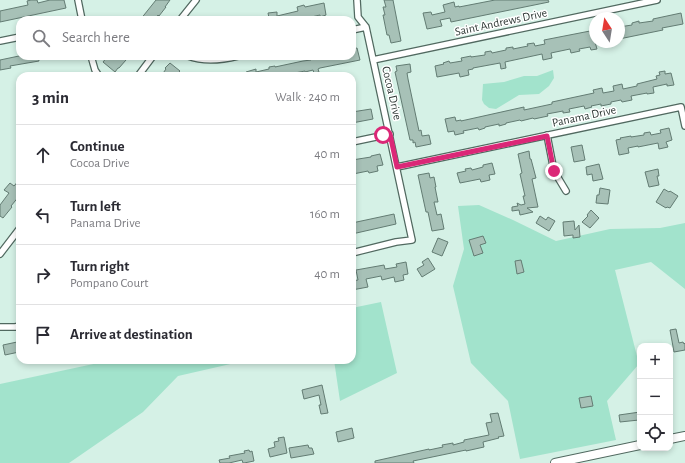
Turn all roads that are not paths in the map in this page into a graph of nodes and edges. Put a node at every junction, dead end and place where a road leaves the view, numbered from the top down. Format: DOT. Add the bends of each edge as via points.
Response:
graph roads {
  1 [pos="78,0"];
  2 [pos="196,0"];
  3 [pos="357,0"];
  4 [pos="657,0"];
  5 [pos="81,16"];
  6 [pos="183,16"];
  7 [pos="366,27"];
  8 [pos="356,29"];
  9 [pos="16,38"];
  10 [pos="0,41"];
  11 [pos="93,60"];
  12 [pos="150,60"];
  13 [pos="373,60"];
  14 [pos="96,72"];
  15 [pos="141,72"];
  16 [pos="685,126"];
  17 [pos="390,134"];
  18 [pos="547,136"];
  19 [pos="356,141"];
  20 [pos="397,167"];
  21 [pos="566,191"];
  22 [pos="16,233"];
  23 [pos="356,251"];
  24 [pos="0,254"];
  25 [pos="0,327"];
  26 [pos="16,327"];
  27 [pos="685,436"];
  28 [pos="673,438"];
  29 [pos="637,446"];
  30 [pos="555,463"];
  1 -- 5 [label="street"];
  2 -- 6 [label="street"];
  3 -- 7 [label="street, Cocoa Drive" via="358,17"];
  4 -- 13 [label="street, Saint Andrews Drive"];
  7 -- 8 [label="street"];
  7 -- 13 [label="street, Cocoa Drive"];
  9 -- 10 [label="street"];
  11 -- 14 [label="street"];
  12 -- 15 [label="street"];
  13 -- 17 [label="street, Cocoa Drive"];
  16 -- 18 [label="street, Panama Drive" via="682,107"];
  17 -- 19 [label="street"];
  17 -- 20 [label="street, Cocoa Drive"];
  18 -- 20 [label="street, Panama Drive"];
  18 -- 21 [label="street" via="554,171"];
  20 -- 23 [label="street, Cocoa Drive" via="412,240"];
  22 -- 24 [label="street"];
  25 -- 26 [label="street"];
  27 -- 28 [label="street"];
  29 -- 30 [label="street"];
}
